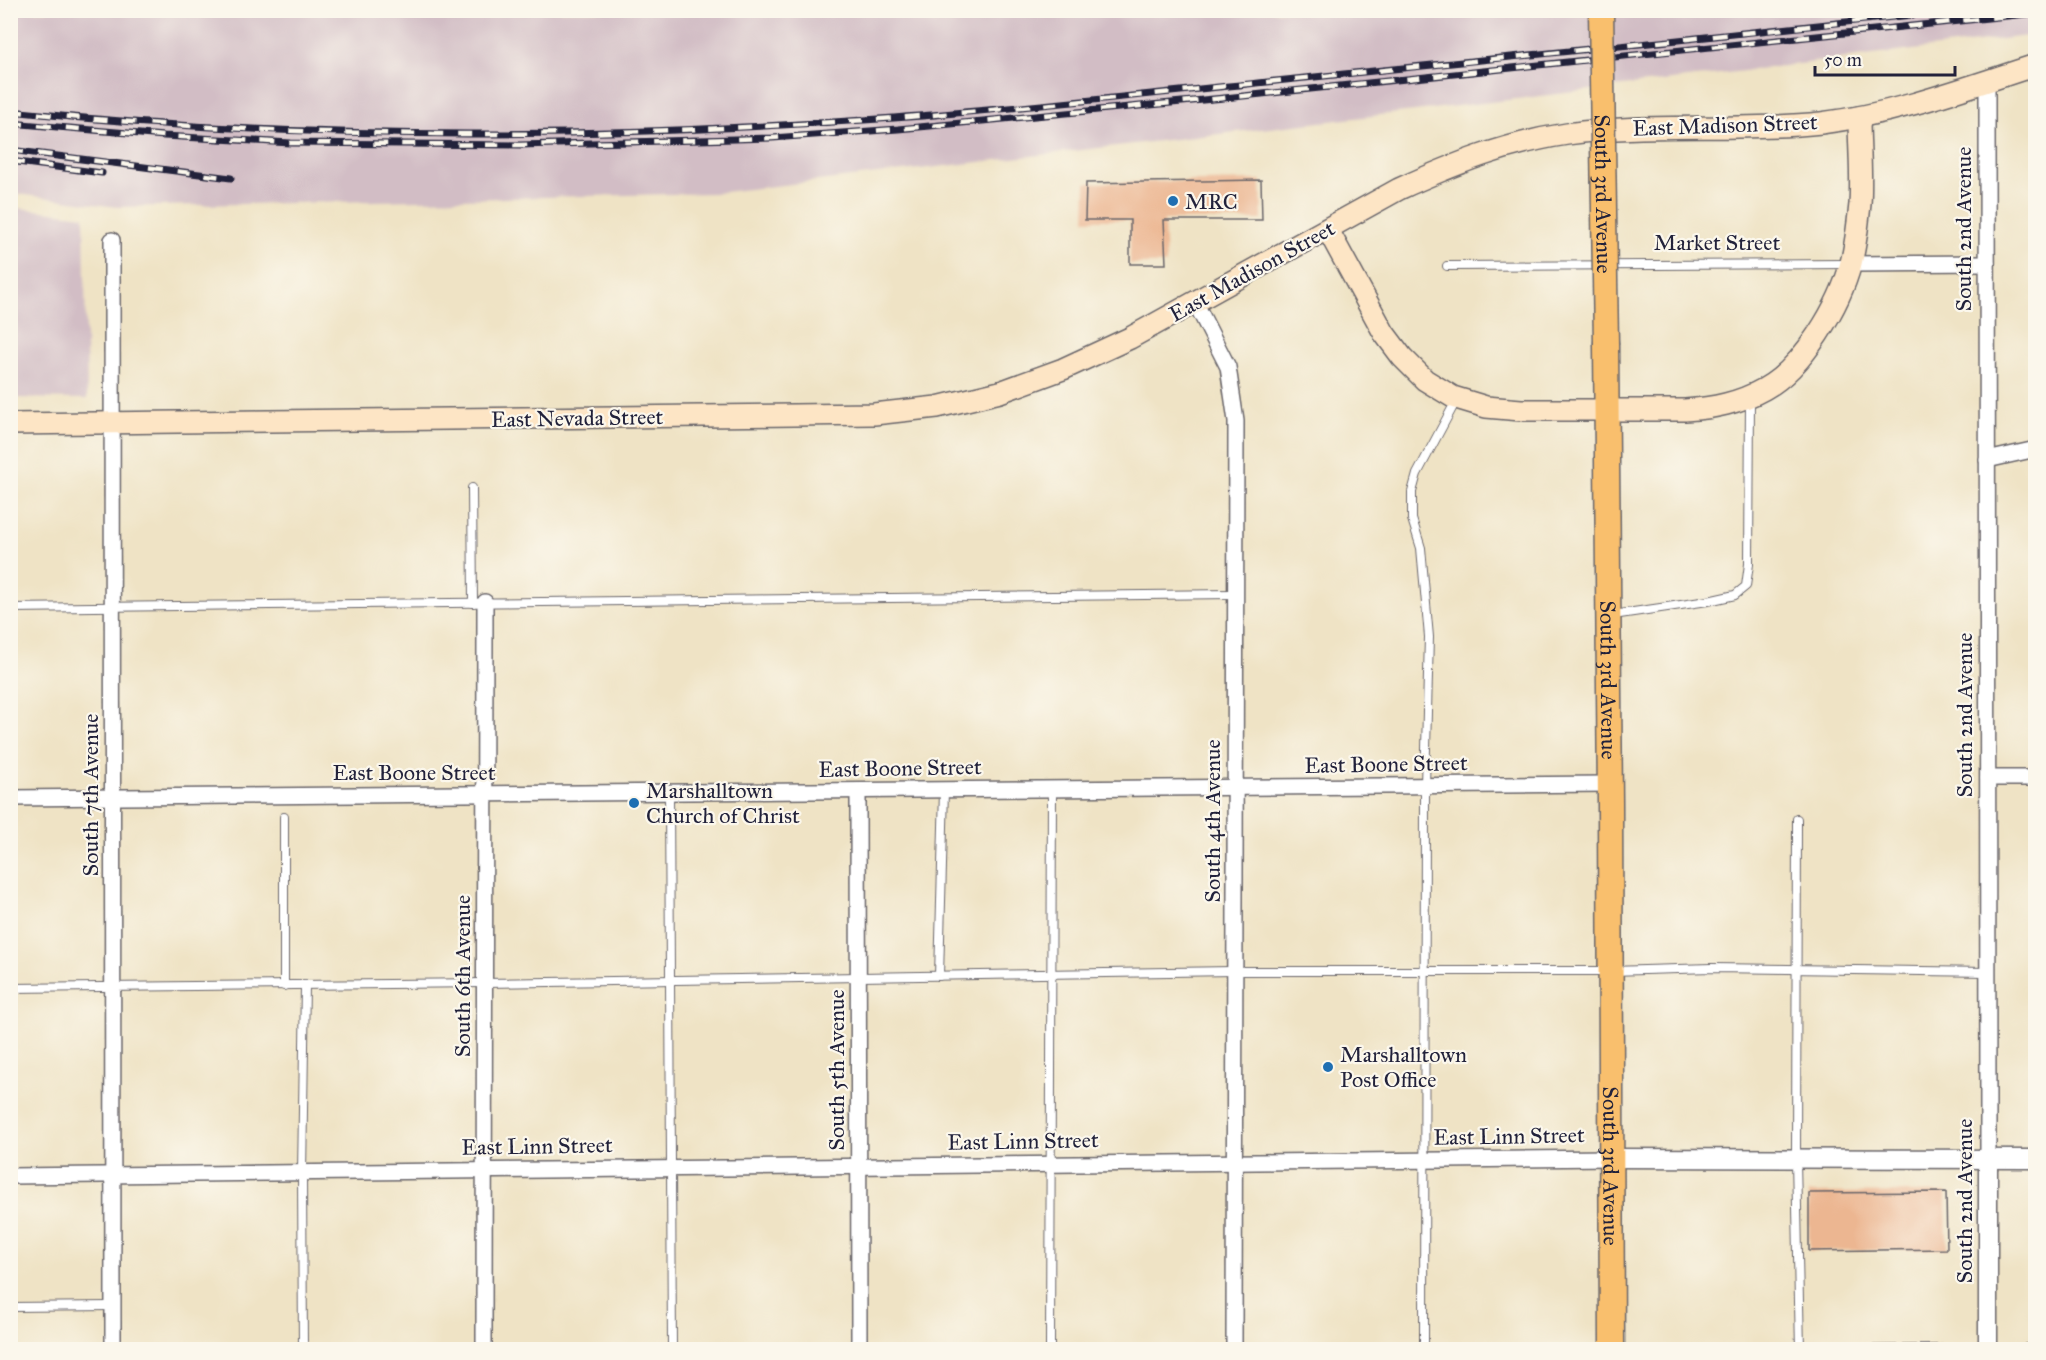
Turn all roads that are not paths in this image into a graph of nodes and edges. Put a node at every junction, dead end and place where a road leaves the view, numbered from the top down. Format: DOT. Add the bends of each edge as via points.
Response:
graph roads {
  1 [pos="1601,10"];
  2 [pos="2036,65"];
  3 [pos="1988,81"];
  4 [pos="1859,117"];
  5 [pos="1328,230"];
  6 [pos="112,240"];
  7 [pos="1987,263"];
  8 [pos="1850,264"];
  9 [pos="1447,266"];
  10 [pos="1195,302"];
  11 [pos="1130,338"];
  12 [pos="1750,396"];
  13 [pos="1458,398"];
  14 [pos="1606,411"];
  15 [pos="10,424"];
  16 [pos="112,424"];
  17 [pos="2036,449"];
  18 [pos="1988,460"];
  19 [pos="472,488"];
  20 [pos="1235,594"];
  21 [pos="479,603"];
  22 [pos="112,607"];
  23 [pos="10,608"];
  24 [pos="1609,616"];
  25 [pos="1988,778"];
  26 [pos="2036,778"];
  27 [pos="1610,784"];
  28 [pos="1425,786"];
  29 [pos="1234,787"];
  30 [pos="1052,789"];
  31 [pos="945,790"];
  32 [pos="858,791"];
  33 [pos="669,792"];
  34 [pos="486,794"];
  35 [pos="112,797"];
  36 [pos="10,798"];
  37 [pos="284,817"];
  38 [pos="1797,819"];
  39 [pos="1796,969"];
  40 [pos="1234,971"];
  41 [pos="1425,971"];
  42 [pos="1611,971"];
  43 [pos="1988,972"];
  44 [pos="1052,974"];
  45 [pos="858,976"];
  46 [pos="939,976"];
  47 [pos="670,980"];
  48 [pos="485,983"];
  49 [pos="284,986"];
  50 [pos="305,986"];
  51 [pos="10,988"];
  52 [pos="113,988"];
  53 [pos="1611,1158"];
  54 [pos="1796,1159"];
  55 [pos="1988,1159"];
  56 [pos="2036,1159"];
  57 [pos="1424,1161"];
  58 [pos="1234,1163"];
  59 [pos="1051,1165"];
  60 [pos="858,1167"];
  61 [pos="671,1169"];
  62 [pos="484,1171"];
  63 [pos="302,1173"];
  64 [pos="113,1174"];
  65 [pos="10,1176"];
  66 [pos="113,1306"];
  67 [pos="10,1307"];
  68 [pos="2036,1348"];
  69 [pos="1988,1349"];
  70 [pos="113,1350"];
  71 [pos="303,1350"];
  72 [pos="484,1350"];
  73 [pos="672,1350"];
  74 [pos="859,1350"];
  75 [pos="1050,1350"];
  76 [pos="1234,1350"];
  77 [pos="1424,1350"];
  78 [pos="1612,1350"];
  79 [pos="1800,1350"];
  80 [pos="1827,1350"];
  1 -- 14 [label="main road, South 3rd Avenue, bridge"];
  2 -- 3 [label="main road, East Madison Street"];
  3 -- 4 [label="main road, East Madison Street" via="1936,99"];
  3 -- 7 [label="street, South 2nd Avenue"];
  4 -- 5 [label="main road, East Madison Street" via="1772,126 1628,129 1526,141 1399,189"];
  4 -- 8 [label="main road" via="1860,202"];
  5 -- 10 [label="main road, East Madison Street"];
  5 -- 13 [label="main road" via="1384,333 1402,357 1425,380"];
  6 -- 16 [label="street, South 7th Avenue"];
  7 -- 8 [label="street, Market Street"];
  7 -- 18 [label="street, South 2nd Avenue"];
  8 -- 9 [label="lane, Market Street"];
  8 -- 12 [label="main road" via="1833,306 1810,345 1783,376"];
  10 -- 11 [label="main road, East Madison Street"];
  10 -- 20 [label="street, South 4th Avenue" via="1228,367 1236,421"];
  11 -- 16 [label="main road, East Nevada Street" via="1000,392 937,407 874,414"];
  12 -- 14 [label="main road" via="1707,408"];
  12 -- 24 [label="lane" via="1746,586 1735,595 1717,599"];
  13 -- 14 [label="main road" via="1486,407"];
  13 -- 28 [label="lane" via="1417,474 1412,492 1412,519 1421,548 1429,637"];
  14 -- 24 [label="main road, South 3rd Avenue"];
  15 -- 16 [label="main road, East Nevada Street"];
  16 -- 22 [label="street, South 7th Avenue"];
  17 -- 18 [label="street"];
  18 -- 25 [label="street, South 2nd Avenue"];
  19 -- 21 [label="lane"];
  20 -- 21 [label="lane"];
  20 -- 29 [label="street, South 4th Avenue"];
  21 -- 22 [label="lane"];
  21 -- 34 [label="street, South 6th Avenue"];
  22 -- 23 [label="lane"];
  22 -- 35 [label="street, South 7th Avenue"];
  24 -- 27 [label="main road, South 3rd Avenue"];
  25 -- 26 [label="street"];
  25 -- 43 [label="street, South 2nd Avenue"];
  27 -- 28 [label="street, East Boone Street"];
  27 -- 42 [label="main road, South 3rd Avenue"];
  28 -- 29 [label="street, East Boone Street"];
  28 -- 41 [label="lane"];
  29 -- 30 [label="street, East Boone Street"];
  29 -- 40 [label="street, South 4th Avenue"];
  30 -- 31 [label="street, East Boone Street"];
  30 -- 44 [label="lane"];
  31 -- 32 [label="street, East Boone Street"];
  31 -- 46 [label="lane"];
  32 -- 33 [label="street, East Boone Street"];
  32 -- 45 [label="street, South 5th Avenue"];
  33 -- 34 [label="street, East Boone Street"];
  33 -- 47 [label="lane"];
  34 -- 35 [label="street, East Boone Street"];
  34 -- 48 [label="street, South 6th Avenue"];
  35 -- 36 [label="street, East Boone Street"];
  35 -- 52 [label="street, South 7th Avenue"];
  37 -- 49 [label="lane"];
  38 -- 39 [label="lane"];
  39 -- 42 [label="lane"];
  39 -- 43 [label="lane"];
  39 -- 54 [label="lane"];
  40 -- 41 [label="lane"];
  40 -- 44 [label="lane"];
  40 -- 58 [label="street, South 4th Avenue"];
  41 -- 42 [label="lane"];
  41 -- 57 [label="lane"];
  42 -- 53 [label="main road, South 3rd Avenue"];
  43 -- 55 [label="street, South 2nd Avenue"];
  44 -- 46 [label="lane"];
  44 -- 59 [label="lane"];
  45 -- 46 [label="lane"];
  45 -- 47 [label="lane"];
  45 -- 60 [label="street, South 5th Avenue"];
  47 -- 48 [label="lane"];
  47 -- 61 [label="lane"];
  48 -- 50 [label="lane"];
  48 -- 62 [label="street, South 6th Avenue"];
  49 -- 50 [label="lane"];
  49 -- 52 [label="lane"];
  50 -- 63 [label="lane"];
  51 -- 52 [label="lane"];
  52 -- 64 [label="street, South 7th Avenue"];
  53 -- 54 [label="street, East Linn Street"];
  53 -- 57 [label="street, East Linn Street"];
  53 -- 78 [label="main road, South 3rd Avenue"];
  54 -- 55 [label="street, East Linn Street"];
  54 -- 79 [label="lane"];
  55 -- 56 [label="street, East Linn Street"];
  55 -- 69 [label="street, South 2nd Avenue"];
  57 -- 58 [label="street, East Linn Street"];
  57 -- 77 [label="lane"];
  58 -- 59 [label="street, East Linn Street"];
  58 -- 76 [label="street, South 4th Avenue"];
  59 -- 60 [label="street, East Linn Street"];
  59 -- 75 [label="lane"];
  60 -- 61 [label="street, East Linn Street"];
  60 -- 74 [label="street, South 5th Avenue"];
  61 -- 62 [label="street, East Linn Street"];
  61 -- 73 [label="lane"];
  62 -- 63 [label="street, East Linn Street"];
  62 -- 72 [label="street, South 6th Avenue"];
  63 -- 64 [label="street, East Linn Street"];
  63 -- 71 [label="lane"];
  64 -- 65 [label="street, East Linn Street"];
  64 -- 66 [label="street, South 7th Avenue"];
  66 -- 67 [label="lane"];
  66 -- 70 [label="street, South 7th Avenue"];
  68 -- 69 [label="lane"];
  69 -- 80 [label="lane"];
}
